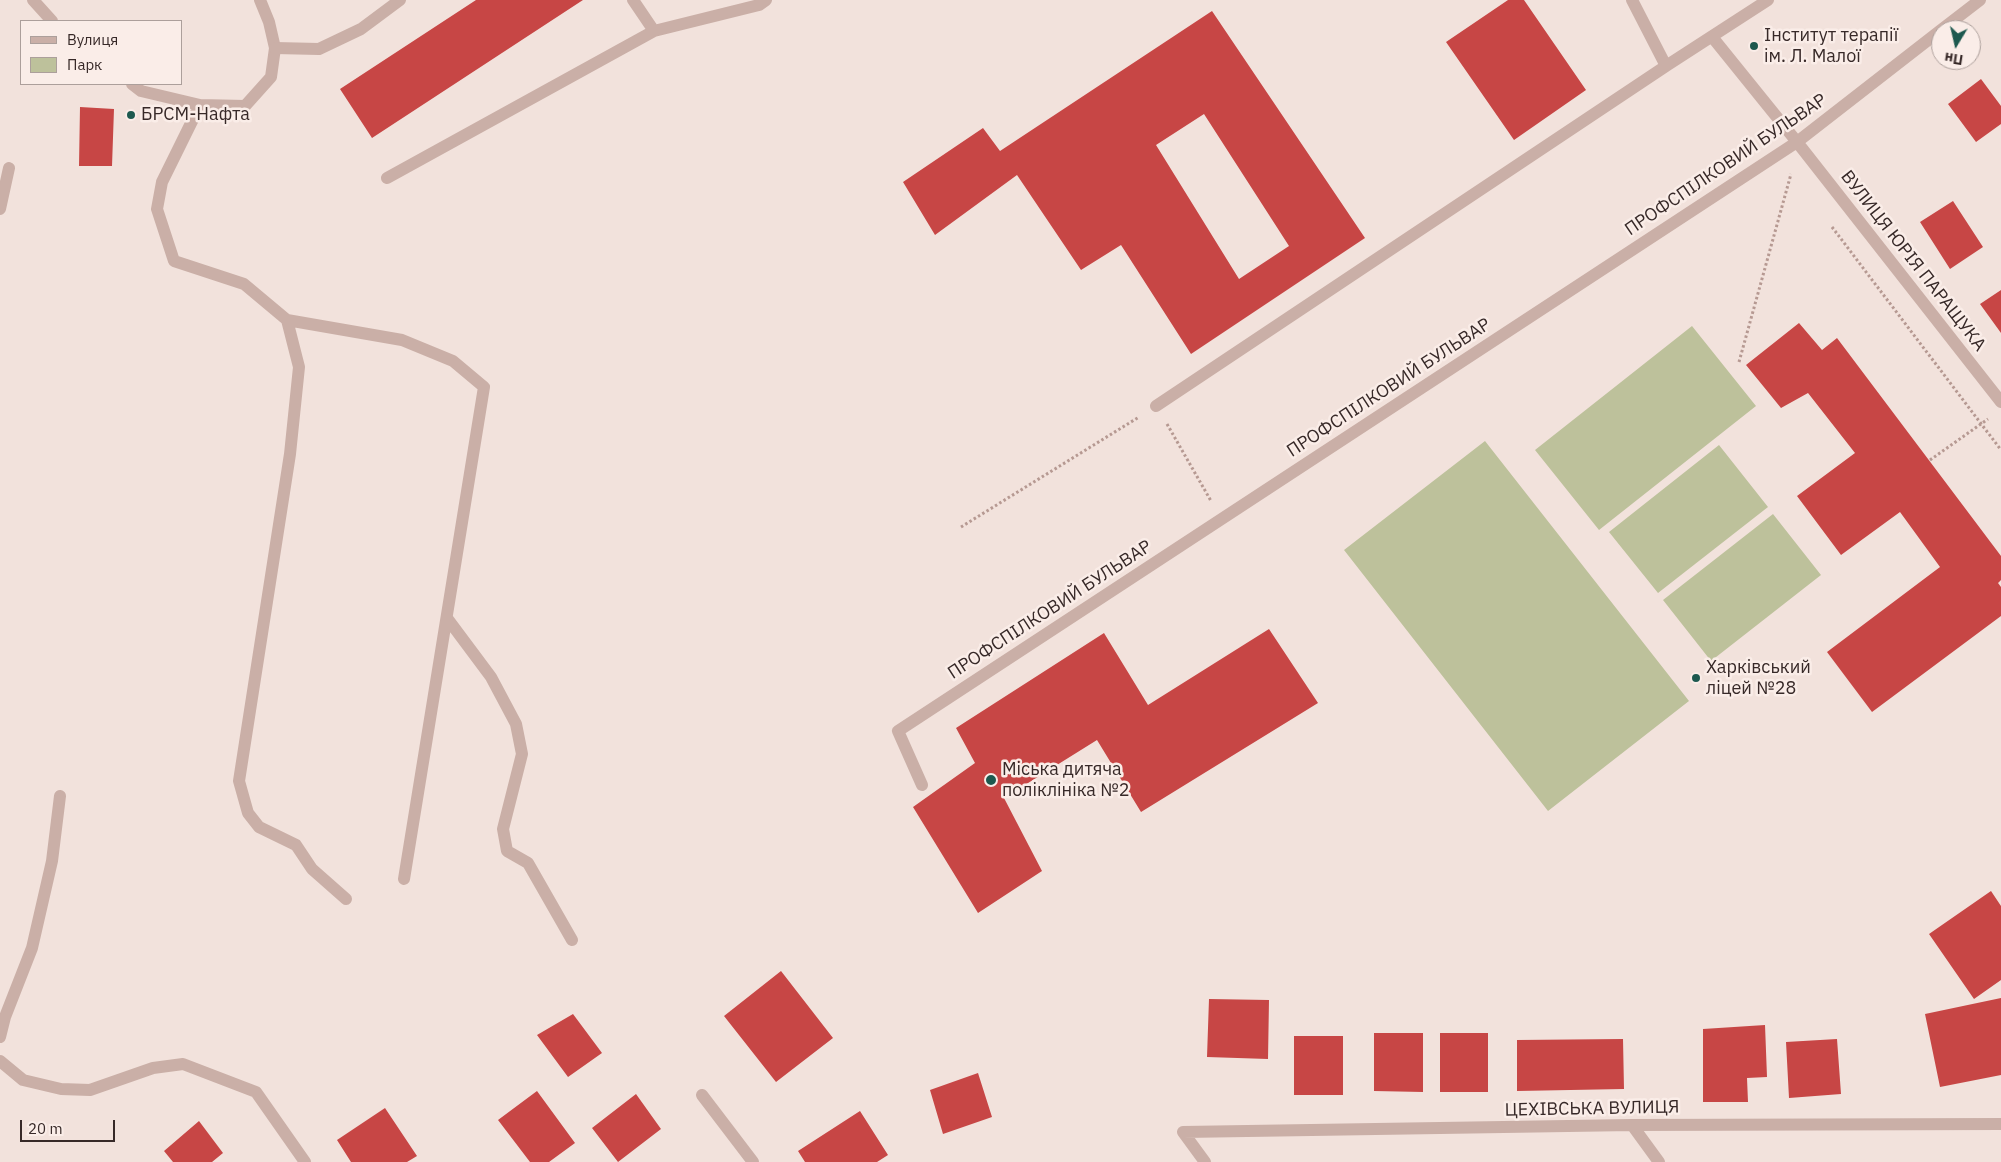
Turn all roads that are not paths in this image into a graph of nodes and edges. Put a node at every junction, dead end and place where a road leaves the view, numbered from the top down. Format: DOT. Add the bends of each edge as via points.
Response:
graph roads {
  1 [pos="33,0"];
  2 [pos="260,0"];
  3 [pos="400,0"];
  4 [pos="633,0"];
  5 [pos="766,0"];
  6 [pos="1632,0"];
  7 [pos="1768,0"];
  8 [pos="1980,0"];
  9 [pos="51,20"];
  10 [pos="1954,20"];
  11 [pos="654,31"];
  12 [pos="1712,38"];
  13 [pos="1931,38"];
  14 [pos="275,48"];
  15 [pos="1666,66"];
  16 [pos="133,85"];
  17 [pos="200,105"];
  18 [pos="1797,142"];
  19 [pos="8,168"];
  20 [pos="387,178"];
  21 [pos="0,209"];
  22 [pos="287,320"];
  23 [pos="2001,402"];
  24 [pos="1156,406"];
  25 [pos="447,618"];
  26 [pos="922,785"];
  27 [pos="60,796"];
  28 [pos="404,879"];
  29 [pos="346,899"];
  30 [pos="572,940"];
  31 [pos="0,1037"];
  32 [pos="0,1061"];
  33 [pos="702,1094"];
  34 [pos="2001,1124"];
  35 [pos="1632,1125"];
  36 [pos="306,1162"];
  37 [pos="753,1162"];
  38 [pos="1205,1162"];
  39 [pos="1659,1162"];
  1 -- 9 [label="street"];
  2 -- 14 [label="street"];
  3 -- 14 [label="street" via="361,29 319,50"];
  4 -- 11 [label="street"];
  5 -- 11 [label="street" via="759,5"];
  6 -- 15 [label="street"];
  7 -- 12 [label="street"];
  8 -- 10 [label="street, ПРОФСПІЛКОВИЙ БУЛЬВАР"];
  11 -- 20 [label="street"];
  12 -- 15 [label="street"];
  12 -- 18 [label="street, ВУЛИЦЯ ЮРІЯ ПАРАЩУКА"];
  13 -- 18 [label="street, ПРОФСПІЛКОВИЙ БУЛЬВАР"];
  14 -- 17 [label="street" via="271,76 245,106"];
  15 -- 24 [label="street"];
  16 -- 17 [label="street" via="140,91"];
  17 -- 22 [label="street" via="162,182 157,209 174,260 244,284"];
  18 -- 23 [label="street, ВУЛИЦЯ ЮРІЯ ПАРАЩУКА"];
  18 -- 26 [label="street, ПРОФСПІЛКОВИЙ БУЛЬВАР" via="898,731"];
  19 -- 21 [label="street"];
  22 -- 25 [label="street" via="402,340 453,360 484,387"];
  22 -- 29 [label="street" via="300,367 290,454 239,781 248,813 259,827 296,845 312,869"];
  25 -- 28 [label="street"];
  25 -- 30 [label="street" via="491,677 516,724 522,754 503,828 507,851 528,863"];
  27 -- 31 [label="street" via="52,861 32,948"];
  32 -- 36 [label="street" via="23,1080 61,1089 90,1090 152,1068 183,1064 256,1092"];
  33 -- 37 [label="street"];
  34 -- 35 [label="street, ЦЕХІВСЬКА ВУЛИЦЯ"];
  35 -- 38 [label="street, ЦЕХІВСЬКА ВУЛИЦЯ" via="1183,1132"];
  35 -- 39 [label="street"];
}
